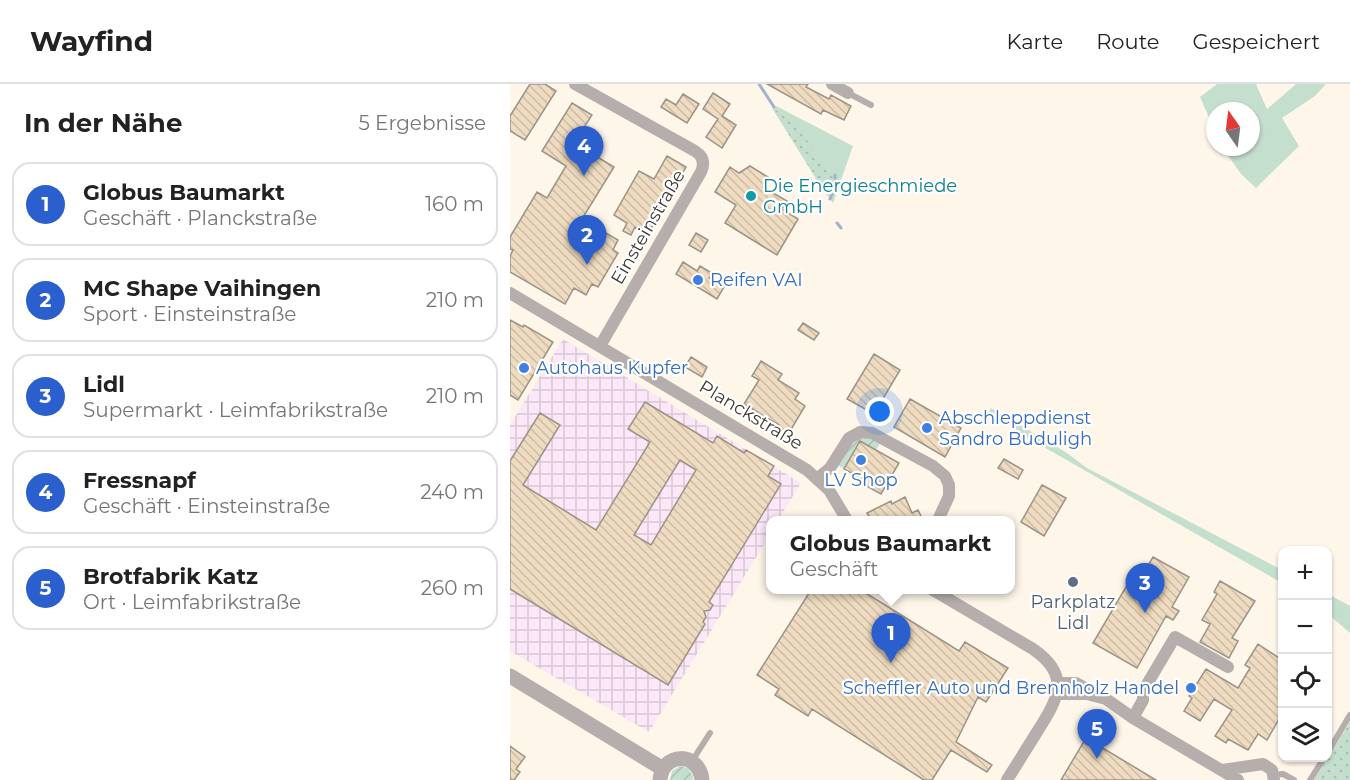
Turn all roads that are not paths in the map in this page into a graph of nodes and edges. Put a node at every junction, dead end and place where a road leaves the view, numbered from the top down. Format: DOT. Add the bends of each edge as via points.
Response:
graph roads {
  1 [pos="575,84"];
  2 [pos="832,84"];
  3 [pos="848,93"];
  4 [pos="870,105"];
  5 [pos="510,293"];
  6 [pos="600,345"];
  7 [pos="818,478"];
  8 [pos="845,516"];
  9 [pos="940,516"];
  10 [pos="940,594"];
  11 [pos="1228,667"];
  12 [pos="510,676"];
  13 [pos="1058,688"];
  14 [pos="1350,716"];
  15 [pos="1133,718"];
  16 [pos="710,733"];
  17 [pos="1332,745"];
  18 [pos="692,762"];
  19 [pos="1321,762"];
  20 [pos="1222,770"];
  21 [pos="662,775"];
  22 [pos="1274,777"];
  23 [pos="702,780"];
  24 [pos="1006,780"];
  25 [pos="1238,780"];
  26 [pos="1294,780"];
  27 [pos="1310,780"];
  1 -- 6 [label="street, Einsteinstraße" via="695,151 703,163"];
  2 -- 3 [label="street"];
  3 -- 4 [label="lane"];
  5 -- 6 [label="street, Planckstraße"];
  6 -- 7 [label="street, Planckstraße"];
  7 -- 8 [label="street, Planckstraße"];
  7 -- 9 [label="street" via="830,468 849,438 860,432 872,433 945,476 950,496"];
  10 -- 13 [label="street" via="1043,656 1054,670"];
  11 -- 15 [label="street" via="1175,637 1143,691 1143,700"];
  12 -- 21 [label="street"];
  13 -- 15 [label="street" via="1076,683"];
  13 -- 24 [label="street" via="1053,707"];
  14 -- 17 [label="lane"];
  15 -- 20 [label="street"];
  16 -- 18 [label="lane"];
  18 -- 21 [label="street" via="677,759 666,764"];
  18 -- 23 [label="street"];
  19 -- 27 [label="lane"];
  20 -- 22 [label="street" via="1261,764 1270,768"];
  20 -- 25 [label="street"];
  22 -- 26 [label="lane" via="1283,774"];
}
